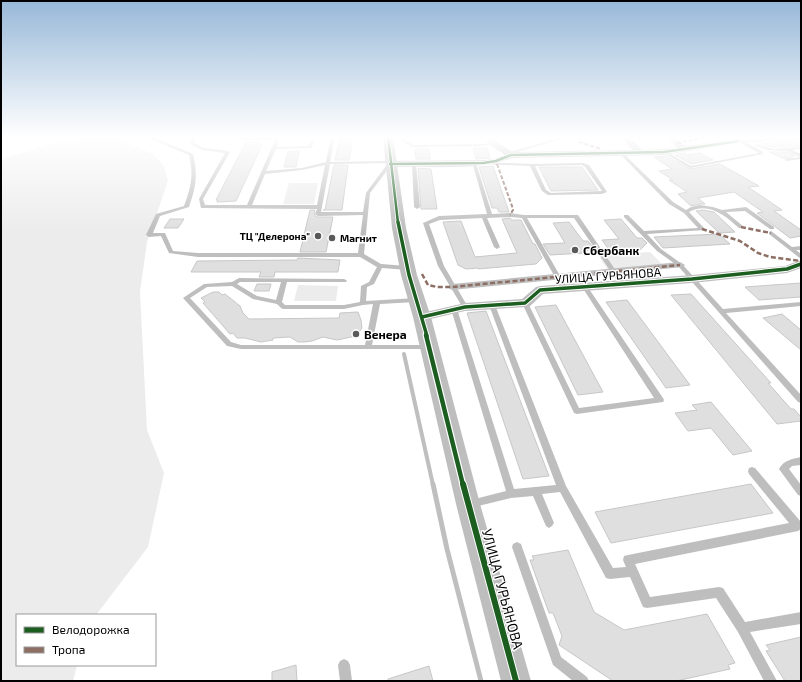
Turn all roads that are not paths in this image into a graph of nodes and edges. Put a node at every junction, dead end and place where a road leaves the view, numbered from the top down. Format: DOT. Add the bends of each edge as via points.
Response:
graph roads {
  1 [pos="194,168"];
  2 [pos="219,168"];
  3 [pos="265,168"];
  4 [pos="307,168"];
  5 [pos="326,168"];
  6 [pos="386,168"];
  7 [pos="391,168"];
  8 [pos="414,168"];
  9 [pos="475,168"];
  10 [pos="533,168"];
  11 [pos="588,168"];
  12 [pos="636,168"];
  13 [pos="263,173"];
  14 [pos="249,207"];
  15 [pos="319,207"];
  16 [pos="416,207"];
  17 [pos="722,211"];
  18 [pos="686,212"];
  19 [pos="366,213"];
  20 [pos="484,216"];
  21 [pos="490,216"];
  22 [pos="626,216"];
  23 [pos="524,217"];
  24 [pos="741,227"];
  25 [pos="643,233"];
  26 [pos="497,247"];
  27 [pos="801,248"];
  28 [pos="791,249"];
  29 [pos="361,255"];
  30 [pos="801,257"];
  31 [pos="801,264"];
  32 [pos="680,265"];
  33 [pos="380,266"];
  34 [pos="408,268"];
  35 [pos="614,271"];
  36 [pos="558,276"];
  37 [pos="692,278"];
  38 [pos="284,280"];
  39 [pos="344,282"];
  40 [pos="233,284"];
  41 [pos="622,284"];
  42 [pos="585,286"];
  43 [pos="452,287"];
  44 [pos="564,288"];
  45 [pos="279,302"];
  46 [pos="364,302"];
  47 [pos="377,302"];
  48 [pos="525,303"];
  49 [pos="801,304"];
  50 [pos="492,305"];
  51 [pos="419,308"];
  52 [pos="459,308"];
  53 [pos="721,311"];
  54 [pos="429,346"];
  55 [pos="368,347"];
  56 [pos="801,400"];
  57 [pos="801,461"];
  58 [pos="752,471"];
  59 [pos="562,488"];
  60 [pos="536,490"];
  61 [pos="801,492"];
  62 [pos="511,494"];
  63 [pos="468,504"];
  64 [pos="549,523"];
  65 [pos="516,547"];
  66 [pos="633,571"];
  67 [pos="801,618"];
  68 [pos="742,628"];
  69 [pos="344,665"];
  70 [pos="346,681"];
  71 [pos="516,681"];
  72 [pos="583,681"];
  73 [pos="770,681"];
  1 -- 29 [label="lane" via="194,185 186,207 158,215 149,234 163,234 171,252 198,255"];
  2 -- 14 [label="lane" via="201,199 202,207"];
  3 -- 13 [label="lane"];
  4 -- 13 [label="lane"];
  5 -- 15 [label="lane"];
  6 -- 19 [label="lane" via="368,192"];
  7 -- 34 [label="street, УЛИЦА ГУРЬЯНОВА" via="399,228"];
  8 -- 16 [label="lane"];
  9 -- 21 [label="lane"];
  10 -- 11 [label="lane" via="544,191 550,194 604,192"];
  12 -- 18 [label="lane" via="671,203"];
  13 -- 14 [label="lane"];
  14 -- 15 [label="lane"];
  15 -- 19 [label="lane" via="318,214"];
  17 -- 18 [label="lane" via="711,206 692,208"];
  17 -- 24 [label="lane"];
  17 -- 28 [label="lane" via="746,209"];
  18 -- 25 [label="lane" via="702,229"];
  19 -- 29 [label="lane"];
  20 -- 21 [label="lane"];
  20 -- 26 [label="lane"];
  20 -- 43 [label="lane" via="440,218 426,223 441,266"];
  21 -- 23 [label="lane"];
  22 -- 25 [label="lane"];
  23 -- 35 [label="lane" via="576,216"];
  23 -- 36 [label="lane"];
  25 -- 32 [label="lane" via="659,250"];
  27 -- 28 [label="lane"];
  28 -- 30 [label="lane"];
  29 -- 33 [label="lane"];
  31 -- 37 [label="street, УЛИЦА ГУРЬЯНОВА" via="787,269"];
  32 -- 35 [label="street"];
  32 -- 37 [label="lane"];
  33 -- 34 [label="lane"];
  33 -- 46 [label="lane" via="372,283 364,286"];
  34 -- 51 [label="street, УЛИЦА ГУРЬЯНОВА"];
  35 -- 36 [label="street"];
  35 -- 41 [label="lane"];
  36 -- 43 [label="street"];
  36 -- 44 [label="lane"];
  37 -- 41 [label="street, УЛИЦА ГУРЬЯНОВА"];
  37 -- 53 [label="lane"];
  38 -- 39 [label="lane"];
  38 -- 40 [label="lane" via="240,280"];
  38 -- 45 [label="lane"];
  40 -- 45 [label="lane" via="255,298"];
  40 -- 55 [label="lane" via="206,285 186,298 229,344 242,347"];
  41 -- 42 [label="street, УЛИЦА ГУРЬЯНОВА"];
  42 -- 44 [label="street, УЛИЦА ГУРЬЯНОВА"];
  42 -- 48 [label="lane" via="660,400 577,411"];
  43 -- 52 [label="lane"];
  44 -- 48 [label="street, УЛИЦА ГУРЬЯНОВА" via="540,290"];
  45 -- 46 [label="lane" via="283,307 344,307"];
  46 -- 47 [label="lane"];
  47 -- 51 [label="lane"];
  47 -- 55 [label="lane"];
  48 -- 50 [label="street"];
  49 -- 53 [label="lane"];
  50 -- 52 [label="street"];
  50 -- 59 [label="lane"];
  51 -- 52 [label="street"];
  51 -- 54 [label="street, УЛИЦА ГУРЬЯНОВА"];
  52 -- 62 [label="lane"];
  53 -- 56 [label="lane"];
  54 -- 55 [label="lane"];
  54 -- 63 [label="street, УЛИЦА ГУРЬЯНОВА"];
  57 -- 61 [label="lane" via="790,463 783,469"];
  58 -- 66 [label="lane" via="798,526 628,560"];
  59 -- 60 [label="lane"];
  59 -- 66 [label="lane" via="610,574"];
  60 -- 62 [label="lane"];
  60 -- 64 [label="lane"];
  62 -- 63 [label="lane"];
  63 -- 71 [label="street, УЛИЦА ГУРЬЯНОВА"];
  65 -- 72 [label="lane" via="557,661"];
  66 -- 68 [label="lane" via="647,603 719,592"];
  67 -- 68 [label="lane"];
  68 -- 73 [label="lane"];
  69 -- 70 [label="lane"];
}
